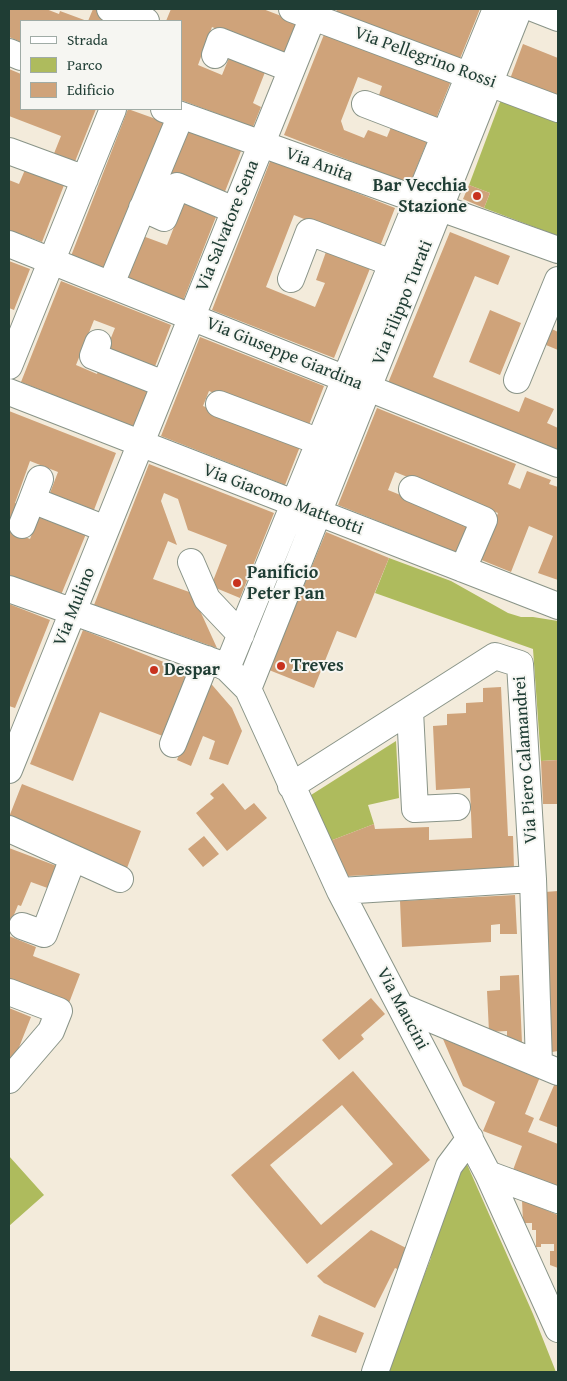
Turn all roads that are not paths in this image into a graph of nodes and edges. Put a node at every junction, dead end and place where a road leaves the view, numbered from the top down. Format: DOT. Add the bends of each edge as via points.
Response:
graph roads {
  1 [pos="110,9"];
  2 [pos="496,9"];
  3 [pos="519,9"];
  4 [pos="535,9"];
  5 [pos="307,12"];
  6 [pos="558,18"];
  7 [pos="144,20"];
  8 [pos="215,55"];
  9 [pos="291,69"];
  10 [pos="480,78"];
  11 [pos="365,104"];
  12 [pos="558,109"];
  13 [pos="113,110"];
  14 [pos="173,112"];
  15 [pos="456,139"];
  16 [pos="261,144"];
  17 [pos="9,151"];
  18 [pos="85,179"];
  19 [pos="429,205"];
  20 [pos="142,208"];
  21 [pos="234,210"];
  22 [pos="9,244"];
  23 [pos="558,250"];
  24 [pos="51,262"];
  25 [pos="404,268"];
  26 [pos="291,278"];
  27 [pos="558,280"];
  28 [pos="111,284"];
  29 [pos="191,317"];
  30 [pos="551,319"];
  31 [pos="18,320"];
  32 [pos="98,343"];
  33 [pos="9,366"];
  34 [pos="517,380"];
  35 [pos="164,384"];
  36 [pos="357,384"];
  37 [pos="9,392"];
  38 [pos="219,404"];
  39 [pos="320,442"];
  40 [pos="140,444"];
  41 [pos="344,451"];
  42 [pos="558,464"];
  43 [pos="412,489"];
  44 [pos="294,504"];
  45 [pos="319,514"];
  46 [pos="22,525"];
  47 [pos="106,529"];
  48 [pos="190,562"];
  49 [pos="463,569"];
  50 [pos="9,589"];
  51 [pos="558,606"];
  52 [pos="72,613"];
  53 [pos="242,634"];
  54 [pos="217,664"];
  55 [pos="248,689"];
  56 [pos="410,711"];
  57 [pos="19,718"];
  58 [pos="173,744"];
  59 [pos="9,770"];
  60 [pos="291,786"];
  61 [pos="457,806"];
  62 [pos="9,829"];
  63 [pos="73,858"];
  64 [pos="120,879"];
  65 [pos="533,879"];
  66 [pos="340,891"];
  67 [pos="22,926"];
  68 [pos="9,992"];
  69 [pos="402,1007"];
  70 [pos="549,1068"];
  71 [pos="9,1080"];
  72 [pos="470,1138"];
  73 [pos="488,1174"];
  74 [pos="558,1200"];
  75 [pos="558,1329"];
  76 [pos="375,1372"];
  1 -- 7 [label="street"];
  2 -- 10 [label="street, Via Filippo Turati"];
  3 -- 10 [label="street, Via Filippo Turati"];
  4 -- 6 [label="street"];
  5 -- 9 [label="street, Via Salvatore Sena"];
  5 -- 10 [label="street, Via Pellegrino Rossi"];
  8 -- 9 [label="street" via="220,42"];
  9 -- 16 [label="street, Via Salvatore Sena"];
  10 -- 12 [label="street, Via Pellegrino Rossi"];
  10 -- 15 [label="street, Via Filippo Turati"];
  11 -- 15 [label="street"];
  13 -- 18 [label="street"];
  14 -- 16 [label="street, Via Anita"];
  14 -- 20 [label="street"];
  15 -- 19 [label="street, Via Filippo Turati"];
  16 -- 19 [label="street, Via Anita"];
  16 -- 21 [label="street, Via Salvatore Sena"];
  17 -- 18 [label="street"];
  18 -- 24 [label="street"];
  19 -- 23 [label="street, Via Anita"];
  19 -- 25 [label="street, Via Filippo Turati"];
  20 -- 21 [label="street" via="164,218 177,186"];
  20 -- 28 [label="street"];
  21 -- 29 [label="street, Via Salvatore Sena"];
  22 -- 24 [label="street, Via Giuseppe Giardina"];
  24 -- 28 [label="street, Via Giuseppe Giardina"];
  24 -- 31 [label="street"];
  25 -- 26 [label="street" via="309,232"];
  25 -- 36 [label="street, Via Filippo Turati"];
  27 -- 30 [label="street"];
  28 -- 29 [label="street, Via Giuseppe Giardina"];
  29 -- 35 [label="street, Via Salvatore Sena"];
  29 -- 36 [label="street, Via Giuseppe Giardina"];
  30 -- 34 [label="street"];
  31 -- 33 [label="street"];
  32 -- 35 [label="street" via="93,356"];
  35 -- 40 [label="street, Via Salvatore Sena"];
  36 -- 39 [label="street, Via Filippo Turati"];
  36 -- 41 [label="street, Via Filippo Turati"];
  36 -- 42 [label="street, Via Giuseppe Giardina"];
  37 -- 40 [label="street, Via Giacomo Matteotti"];
  38 -- 39 [label="street"];
  39 -- 41 [label="street"];
  39 -- 44 [label="street, Via Filippo Turati"];
  40 -- 44 [label="street, Via Giacomo Matteotti"];
  40 -- 47 [label="street, Via Mulino"];
  41 -- 45 [label="street, Via Filippo Turati"];
  43 -- 49 [label="street" via="484,520"];
  44 -- 45 [label="street, Via Giacomo Matteotti"];
  44 -- 53 [label="street, Via Filippo Turati"];
  45 -- 49 [label="street, Via Giacomo Matteotti"];
  45 -- 55 [label="street, Via Filippo Turati"];
  46 -- 47 [label="street" via="36,490"];
  47 -- 52 [label="street, Via Mulino"];
  48 -- 53 [label="street" via="207,599"];
  49 -- 51 [label="street, Via Giacomo Matteotti"];
  50 -- 52 [label="street"];
  52 -- 54 [label="street"];
  52 -- 57 [label="street, Via Mulino"];
  53 -- 54 [label="street, Via Filippo Turati"];
  54 -- 55 [label="street"];
  54 -- 58 [label="street, Via Filippo Turati"];
  55 -- 60 [label="street, Via Maucini"];
  56 -- 60 [label="street, Via Piero Calamandrei"];
  56 -- 61 [label="street" via="415,809"];
  56 -- 65 [label="street, Via Piero Calamandrei" via="495,656 520,664"];
  57 -- 59 [label="street, Via Mulino"];
  60 -- 66 [label="street, Via Maucini"];
  62 -- 63 [label="street"];
  63 -- 64 [label="street"];
  63 -- 67 [label="street" via="44,934"];
  65 -- 66 [label="street"];
  65 -- 70 [label="street, Via Piero Calamandrei"];
  66 -- 69 [label="street, Via Maucini"];
  68 -- 71 [label="street" via="59,1011 51,1031"];
  69 -- 70 [label="street"];
  69 -- 72 [label="street, Via Maucini"];
  72 -- 73 [label="street, Via Maucini"];
  72 -- 76 [label="street" via="449,1166"];
  73 -- 74 [label="street"];
  73 -- 75 [label="street, Via Maucini"];
}
